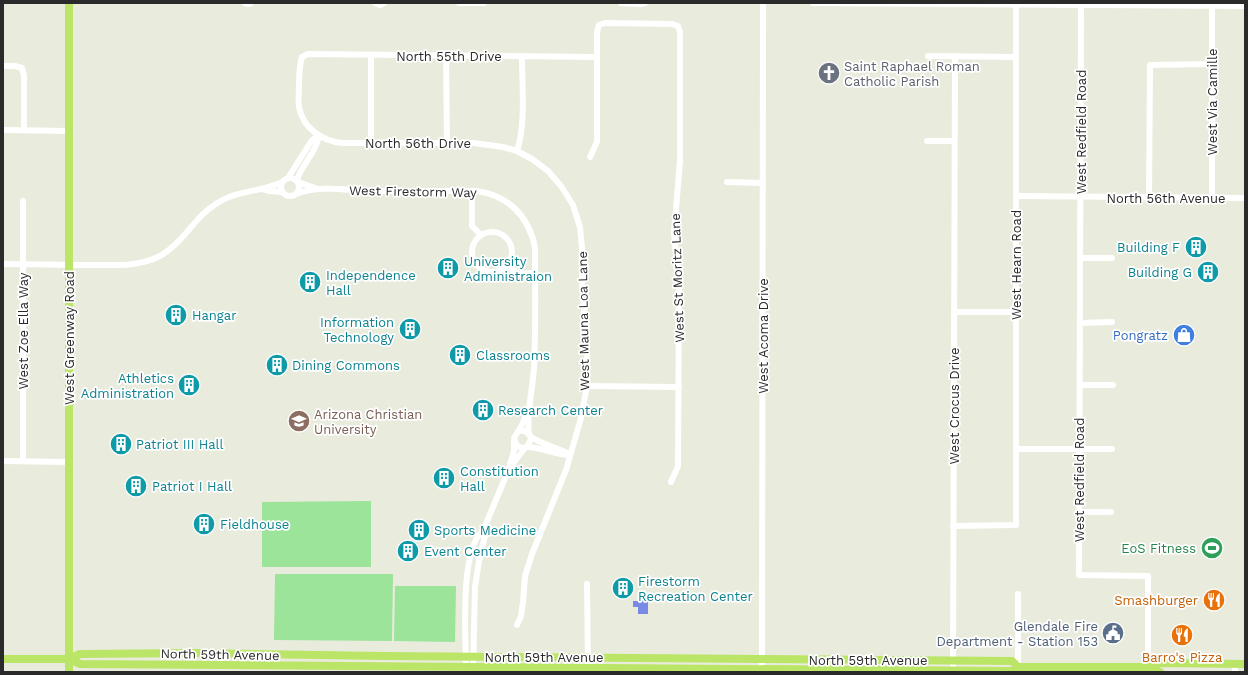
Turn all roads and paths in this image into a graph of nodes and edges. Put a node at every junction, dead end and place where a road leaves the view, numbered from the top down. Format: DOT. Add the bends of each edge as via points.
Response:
graph roads {
  1 [pos="69,3"];
  2 [pos="245,3"];
  3 [pos="251,3"];
  4 [pos="375,3"];
  5 [pos="384,3"];
  6 [pos="459,3"];
  7 [pos="484,3"];
  8 [pos="621,3"];
  9 [pos="645,3"];
  10 [pos="763,3"];
  11 [pos="812,3"];
  12 [pos="834,3"];
  13 [pos="942,4"];
  14 [pos="1170,4"];
  15 [pos="1016,5"];
  16 [pos="1081,5"];
  17 [pos="1212,6"];
  18 [pos="1245,6"];
  19 [pos="372,55"];
  20 [pos="446,56"];
  21 [pos="522,56"];
  22 [pos="928,56"];
  23 [pos="955,56"];
  24 [pos="1016,56"];
  25 [pos="597,57"];
  26 [pos="1212,64"];
  27 [pos="3,66"];
  28 [pos="3,130"];
  29 [pos="24,130"];
  30 [pos="69,131"];
  31 [pos="320,136"];
  32 [pos="927,141"];
  33 [pos="954,141"];
  34 [pos="371,143"];
  35 [pos="446,143"];
  36 [pos="517,151"];
  37 [pos="306,156"];
  38 [pos="590,157"];
  39 [pos="288,178"];
  40 [pos="297,181"];
  41 [pos="727,182"];
  42 [pos="281,183"];
  43 [pos="763,183"];
  44 [pos="262,189"];
  45 [pos="318,189"];
  46 [pos="282,192"];
  47 [pos="472,192"];
  48 [pos="296,194"];
  49 [pos="1016,196"];
  50 [pos="1080,197"];
  51 [pos="1149,198"];
  52 [pos="1212,198"];
  53 [pos="1245,198"];
  54 [pos="23,201"];
  55 [pos="481,235"];
  56 [pos="1080,258"];
  57 [pos="1112,258"];
  58 [pos="3,264"];
  59 [pos="23,264"];
  60 [pos="69,265"];
  61 [pos="508,266"];
  62 [pos="535,274"];
  63 [pos="954,312"];
  64 [pos="1016,312"];
  65 [pos="1112,322"];
  66 [pos="1080,323"];
  67 [pos="1080,385"];
  68 [pos="1113,385"];
  69 [pos="587,386"];
  70 [pos="679,387"];
  71 [pos="530,407"];
  72 [pos="519,431"];
  73 [pos="530,435"];
  74 [pos="514,442"];
  75 [pos="526,447"];
  76 [pos="548,448"];
  77 [pos="1016,449"];
  78 [pos="1079,449"];
  79 [pos="1112,449"];
  80 [pos="570,455"];
  81 [pos="3,461"];
  82 [pos="23,461"];
  83 [pos="68,462"];
  84 [pos="508,471"];
  85 [pos="672,482"];
  86 [pos="1079,512"];
  87 [pos="1111,512"];
  88 [pos="953,526"];
  89 [pos="483,530"];
  90 [pos="587,584"];
  91 [pos="1018,594"];
  92 [pos="517,625"];
  93 [pos="133,653"];
  94 [pos="178,653"];
  95 [pos="470,657"];
  96 [pos="588,657"];
  97 [pos="3,659"];
  98 [pos="69,659"];
  99 [pos="762,659"];
  100 [pos="809,660"];
  101 [pos="953,661"];
  102 [pos="134,664"];
  103 [pos="178,664"];
  104 [pos="1245,664"];
  105 [pos="1018,667"];
  106 [pos="1148,667"];
  107 [pos="588,668"];
  108 [pos="1235,668"];
  109 [pos="469,669"];
  110 [pos="762,669"];
  111 [pos="1054,670"];
  112 [pos="809,671"];
  113 [pos="953,671"];
  114 [pos="69,672"];
  115 [pos="1160,672"];
  1 -- 30 [label="main road, West Greenway Road"];
  2 -- 3 [label="street"];
  4 -- 5 [label="street"];
  6 -- 7 [label="street"];
  8 -- 9 [label="street"];
  10 -- 43 [label="street, West Acoma Drive"];
  11 -- 12 [label="street"];
  12 -- 13 [label="street"];
  13 -- 15 [label="street"];
  14 -- 16 [label="street"];
  14 -- 17 [label="street"];
  15 -- 16 [label="street"];
  15 -- 24 [label="street, West Hearn Road"];
  16 -- 50 [label="street, West Redfield Road"];
  17 -- 18 [label="street"];
  17 -- 26 [label="street, West Via Camille"];
  19 -- 20 [label="street, North 55th Drive"];
  19 -- 31 [label="street, North 55th Drive" via="308,54 302,57 299,64 299,108 304,119"];
  19 -- 34 [label="street"];
  20 -- 21 [label="street, North 55th Drive"];
  20 -- 35 [label="street"];
  21 -- 25 [label="street, North 55th Drive"];
  21 -- 36 [label="street" via="522,128"];
  22 -- 23 [label="street"];
  23 -- 24 [label="street"];
  23 -- 33 [label="street, West Crocus Drive"];
  24 -- 49 [label="street, West Hearn Road"];
  25 -- 38 [label="street" via="597,142"];
  25 -- 70 [label="street, West St Moritz Lane" via="599,26 678,26 680,161 674,233 679,289"];
  26 -- 51 [label="street" via="1150,65"];
  26 -- 52 [label="street, West Via Camille"];
  27 -- 29 [label="street" via="22,68"];
  28 -- 29 [label="street"];
  29 -- 30 [label="street"];
  30 -- 60 [label="main road, West Greenway Road"];
  31 -- 34 [label="street, North 56th Drive" via="332,142"];
  31 -- 37 [label="street" via="312,140"];
  32 -- 33 [label="street"];
  33 -- 63 [label="street, West Crocus Drive"];
  34 -- 35 [label="street, North 56th Drive"];
  35 -- 36 [label="street, North 56th Drive" via="488,144"];
  36 -- 69 [label="street, West Mauna Loa Lane" via="548,171 561,186 573,205 580,227"];
  37 -- 39 [label="street"];
  37 -- 40 [label="street"];
  39 -- 40 [label="street"];
  39 -- 42 [label="street"];
  40 -- 45 [label="street, West Firestorm Way"];
  40 -- 48 [label="street" via="299,188"];
  41 -- 43 [label="street"];
  42 -- 44 [label="street"];
  42 -- 46 [label="street"];
  43 -- 99 [label="street, West Acoma Drive"];
  44 -- 46 [label="street"];
  44 -- 60 [label="street" via="232,195 214,206 171,248 152,259 137,264"];
  45 -- 47 [label="street, West Firestorm Way"];
  45 -- 48 [label="street, West Firestorm Way"];
  46 -- 48 [label="street" via="288,196"];
  47 -- 55 [label="street" via="472,226"];
  47 -- 62 [label="street, West Firestorm Way" via="496,196 509,203 520,214 532,235"];
  49 -- 50 [label="street, North 56th Avenue"];
  49 -- 64 [label="street, West Hearn Road"];
  50 -- 51 [label="street, North 56th Avenue"];
  50 -- 56 [label="street, West Redfield Road"];
  51 -- 52 [label="street, North 56th Avenue"];
  52 -- 53 [label="street, North 56th Avenue"];
  54 -- 59 [label="street, West Zoe Ella Way"];
  55 -- 61 [label="street" via="495,232 508,239 513,252"];
  55 -- 61 [label="street" via="473,246 473,260 476,266 489,273 496,273"];
  56 -- 57 [label="street"];
  56 -- 66 [label="street, West Redfield Road"];
  58 -- 59 [label="street"];
  59 -- 60 [label="street"];
  59 -- 82 [label="street, West Zoe Ella Way"];
  60 -- 83 [label="main road, West Greenway Road"];
  61 -- 62 [label="street" via="518,274"];
  62 -- 71 [label="street, West Firestorm Way" via="534,367"];
  63 -- 64 [label="street"];
  63 -- 88 [label="street, West Crocus Drive"];
  64 -- 77 [label="street, West Hearn Road"];
  65 -- 66 [label="street"];
  66 -- 67 [label="street, West Redfield Road"];
  67 -- 68 [label="street"];
  67 -- 78 [label="street, West Redfield Road"];
  69 -- 70 [label="street"];
  69 -- 80 [label="street, West Mauna Loa Lane"];
  70 -- 85 [label="street, West St Moritz Lane" via="678,466"];
  71 -- 72 [label="street, West Firestorm Way"];
  71 -- 73 [label="street, West Firestorm Way"];
  72 -- 73 [label="street" via="525,431"];
  72 -- 74 [label="street"];
  73 -- 75 [label="street" via="531,442"];
  73 -- 76 [label="street"];
  74 -- 75 [label="street" via="519,448"];
  74 -- 84 [label="street"];
  75 -- 76 [label="street"];
  75 -- 84 [label="street"];
  76 -- 80 [label="street" via="560,455"];
  77 -- 78 [label="street"];
  77 -- 88 [label="street, West Hearn Road" via="1016,525"];
  78 -- 79 [label="street"];
  78 -- 86 [label="street, West Redfield Road"];
  80 -- 92 [label="street, West Mauna Loa Lane" via="525,576 524,602"];
  81 -- 82 [label="street"];
  82 -- 83 [label="street"];
  83 -- 98 [label="main road, West Greenway Road"];
  84 -- 89 [label="street"];
  86 -- 87 [label="street"];
  86 -- 106 [label="street, West Redfield Road" via="1079,575 1148,576"];
  88 -- 101 [label="street, West Crocus Drive"];
  89 -- 95 [label="street" via="475,587"];
  89 -- 95 [label="street" via="478,534 474,545 467,576 465,608"];
  90 -- 96 [label="street"];
  91 -- 105 [label="street"];
  93 -- 94 [label="main road, North 59th Avenue"];
  93 -- 98 [label="main road, North 59th Avenue" via="80,654"];
  93 -- 102 [label="main road"];
  94 -- 95 [label="main road, North 59th Avenue"];
  94 -- 103 [label="main road"];
  95 -- 96 [label="main road, North 59th Avenue"];
  95 -- 109 [label="street"];
  96 -- 99 [label="main road, North 59th Avenue"];
  96 -- 107 [label="street"];
  97 -- 98 [label="main road, North 59th Avenue"];
  98 -- 102 [label="main road, North 59th Avenue" via="80,664"];
  98 -- 114 [label="main road, West Greenway Road"];
  99 -- 100 [label="main road, North 59th Avenue"];
  99 -- 110 [label="street, West Acoma Drive"];
  100 -- 101 [label="main road, North 59th Avenue"];
  100 -- 112 [label="street"];
  101 -- 105 [label="main road, North 59th Avenue" via="1012,661"];
  101 -- 113 [label="street, West Crocus Drive"];
  102 -- 103 [label="main road, North 59th Avenue"];
  103 -- 109 [label="main road, North 59th Avenue"];
  104 -- 108 [label="main road, North 59th Avenue"];
  105 -- 111 [label="main road, North 59th Avenue"];
  105 -- 113 [label="main road, North 59th Avenue" via="1012,671"];
  106 -- 108 [label="main road, North 59th Avenue" via="1162,663"];
  106 -- 111 [label="main road, North 59th Avenue"];
  106 -- 115 [label="main road, North 59th Avenue"];
  107 -- 109 [label="main road, North 59th Avenue"];
  107 -- 110 [label="main road, North 59th Avenue"];
  110 -- 112 [label="main road, North 59th Avenue"];
  112 -- 113 [label="main road, North 59th Avenue"];
}
